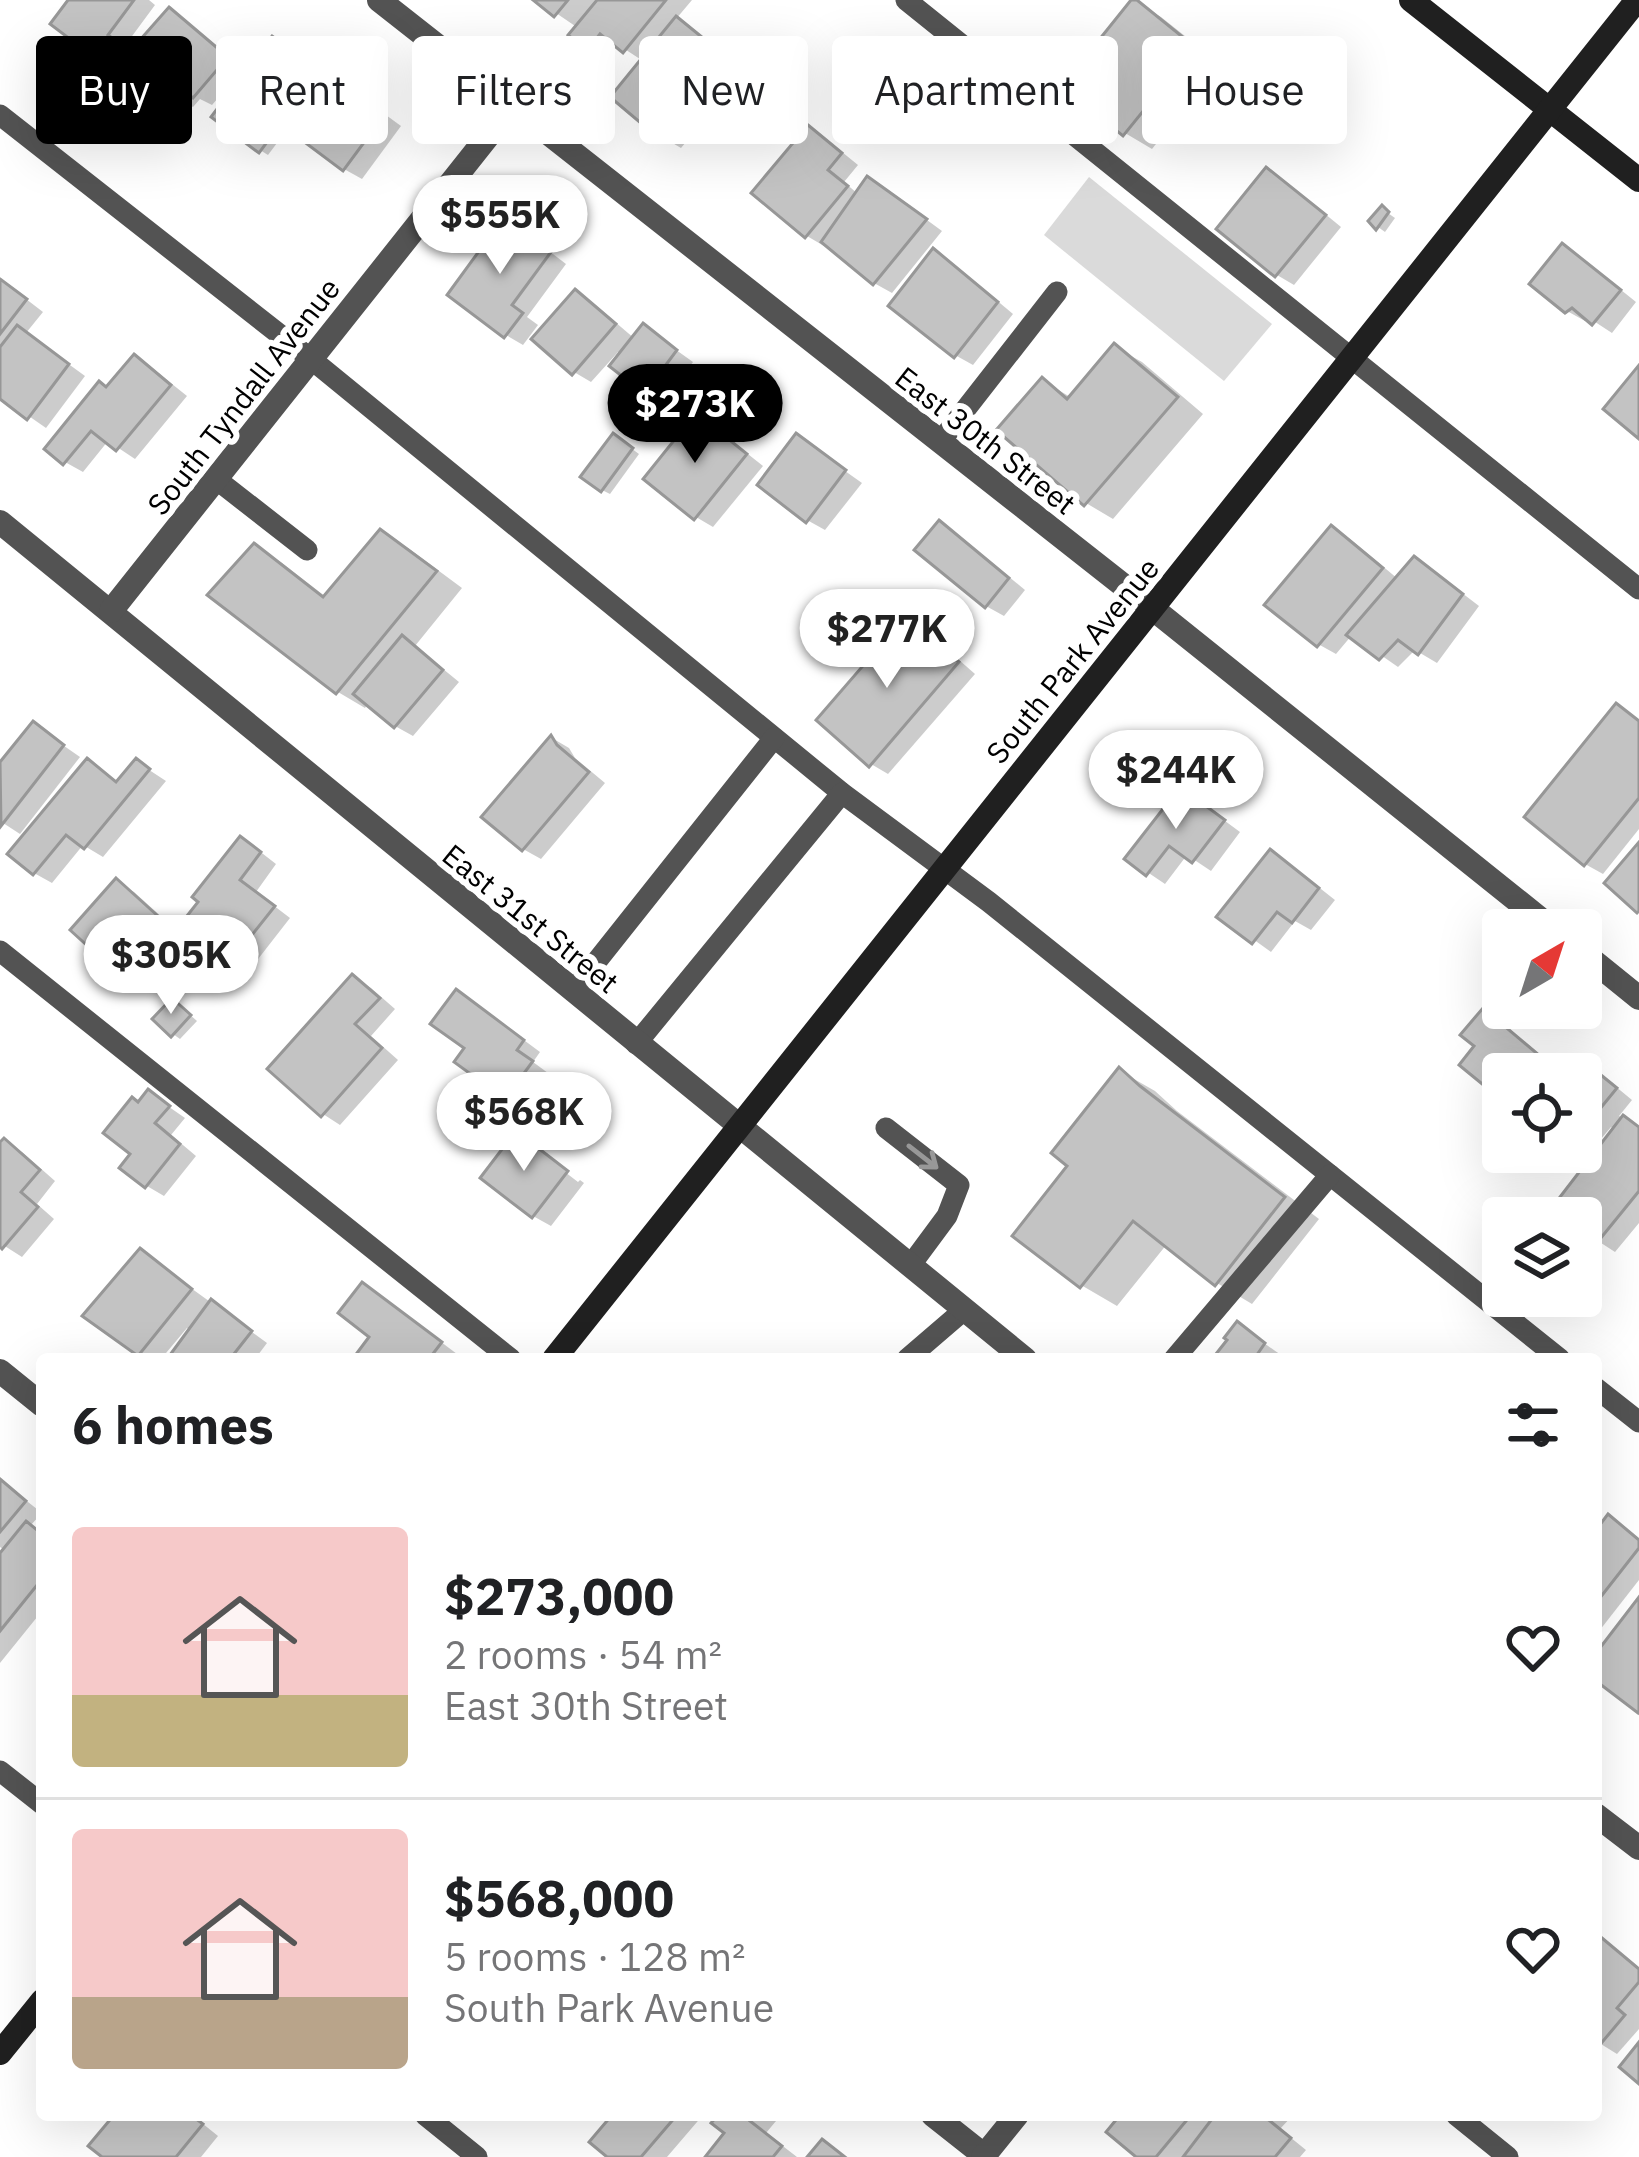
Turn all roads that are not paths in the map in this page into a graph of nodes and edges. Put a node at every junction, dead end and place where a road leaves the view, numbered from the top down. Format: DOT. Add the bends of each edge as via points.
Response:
graph roads {
  1 [pos="379,0"];
  2 [pos="906,0"];
  3 [pos="1411,0"];
  4 [pos="1637,0"];
  5 [pos="424,36"];
  6 [pos="1548,110"];
  7 [pos="0,115"];
  8 [pos="482,144"];
  9 [pos="560,144"];
  10 [pos="1639,180"];
  11 [pos="1057,292"];
  12 [pos="1351,358"];
  13 [pos="311,359"];
  14 [pos="940,442"];
  15 [pos="216,479"];
  16 [pos="0,522"];
  17 [pos="308,550"];
  18 [pos="1639,589"];
  19 [pos="1151,608"];
  20 [pos="111,611"];
  21 [pos="774,738"];
  22 [pos="842,793"];
  23 [pos="944,869"];
  24 [pos="1529,909"];
  25 [pos="0,950"];
  26 [pos="1602,968"];
  27 [pos="573,991"];
  28 [pos="1639,998"];
  29 [pos="636,1043"];
  30 [pos="738,1127"];
  31 [pos="886,1128"];
  32 [pos="1330,1175"];
  33 [pos="910,1266"];
  34 [pos="964,1310"];
  35 [pos="504,1353"];
  36 [pos="559,1353"];
  37 [pos="914,1353"];
  38 [pos="1018,1353"];
  39 [pos="1179,1353"];
  40 [pos="1552,1353"];
  41 [pos="0,1371"];
  42 [pos="1602,1393"];
  43 [pos="36,1400"];
  44 [pos="1639,1422"];
  45 [pos="0,1771"];
  46 [pos="36,1799"];
  47 [pos="1602,1820"];
  48 [pos="1639,1848"];
  49 [pos="36,2009"];
  50 [pos="0,2054"];
  51 [pos="432,2121"];
  52 [pos="940,2121"];
  53 [pos="1012,2121"];
  54 [pos="1463,2121"];
  55 [pos="477,2157"];
  56 [pos="984,2157"];
  57 [pos="1508,2157"];
  1 -- 5 [label="street, East 30th Street"];
  2 -- 12 [label="lane"];
  3 -- 6 [label="main road"];
  4 -- 6 [label="main road, South Park Avenue"];
  6 -- 10 [label="main road"];
  6 -- 12 [label="main road, South Park Avenue"];
  7 -- 13 [label="lane"];
  8 -- 13 [label="street, South Tyndall Avenue"];
  9 -- 14 [label="street, East 30th Street"];
  11 -- 14 [label="lane"];
  12 -- 18 [label="lane"];
  12 -- 19 [label="main road, South Park Avenue"];
  13 -- 15 [label="street, South Tyndall Avenue"];
  13 -- 21 [label="lane"];
  14 -- 19 [label="street, East 30th Street"];
  15 -- 17 [label="lane"];
  15 -- 20 [label="street, South Tyndall Avenue"];
  16 -- 20 [label="street, East 31st Street"];
  19 -- 23 [label="main road, South Park Avenue"];
  19 -- 24 [label="street, East 30th Street"];
  20 -- 27 [label="street, East 31st Street"];
  21 -- 22 [label="lane"];
  21 -- 27 [label="lane"];
  22 -- 23 [label="lane"];
  22 -- 29 [label="lane"];
  23 -- 30 [label="main road, South Park Avenue"];
  23 -- 32 [label="lane"];
  25 -- 35 [label="lane"];
  26 -- 28 [label="street"];
  27 -- 29 [label="street, East 31st Street"];
  29 -- 30 [label="street, East 31st Street"];
  30 -- 33 [label="street, East 31st Street"];
  30 -- 36 [label="main road, South Park Avenue"];
  31 -- 33 [label="lane, one-way" via="959,1186"];
  32 -- 39 [label="lane"];
  32 -- 40 [label="lane"];
  33 -- 34 [label="street, East 31st Street"];
  34 -- 37 [label="lane"];
  34 -- 38 [label="street, East 31st Street"];
  41 -- 43 [label="street"];
  42 -- 44 [label="lane"];
  45 -- 46 [label="lane"];
  47 -- 48 [label="street"];
  49 -- 50 [label="main road"];
  51 -- 55 [label="lane"];
  52 -- 56 [label="street"];
  53 -- 56 [label="street"];
  54 -- 57 [label="lane"];
}
